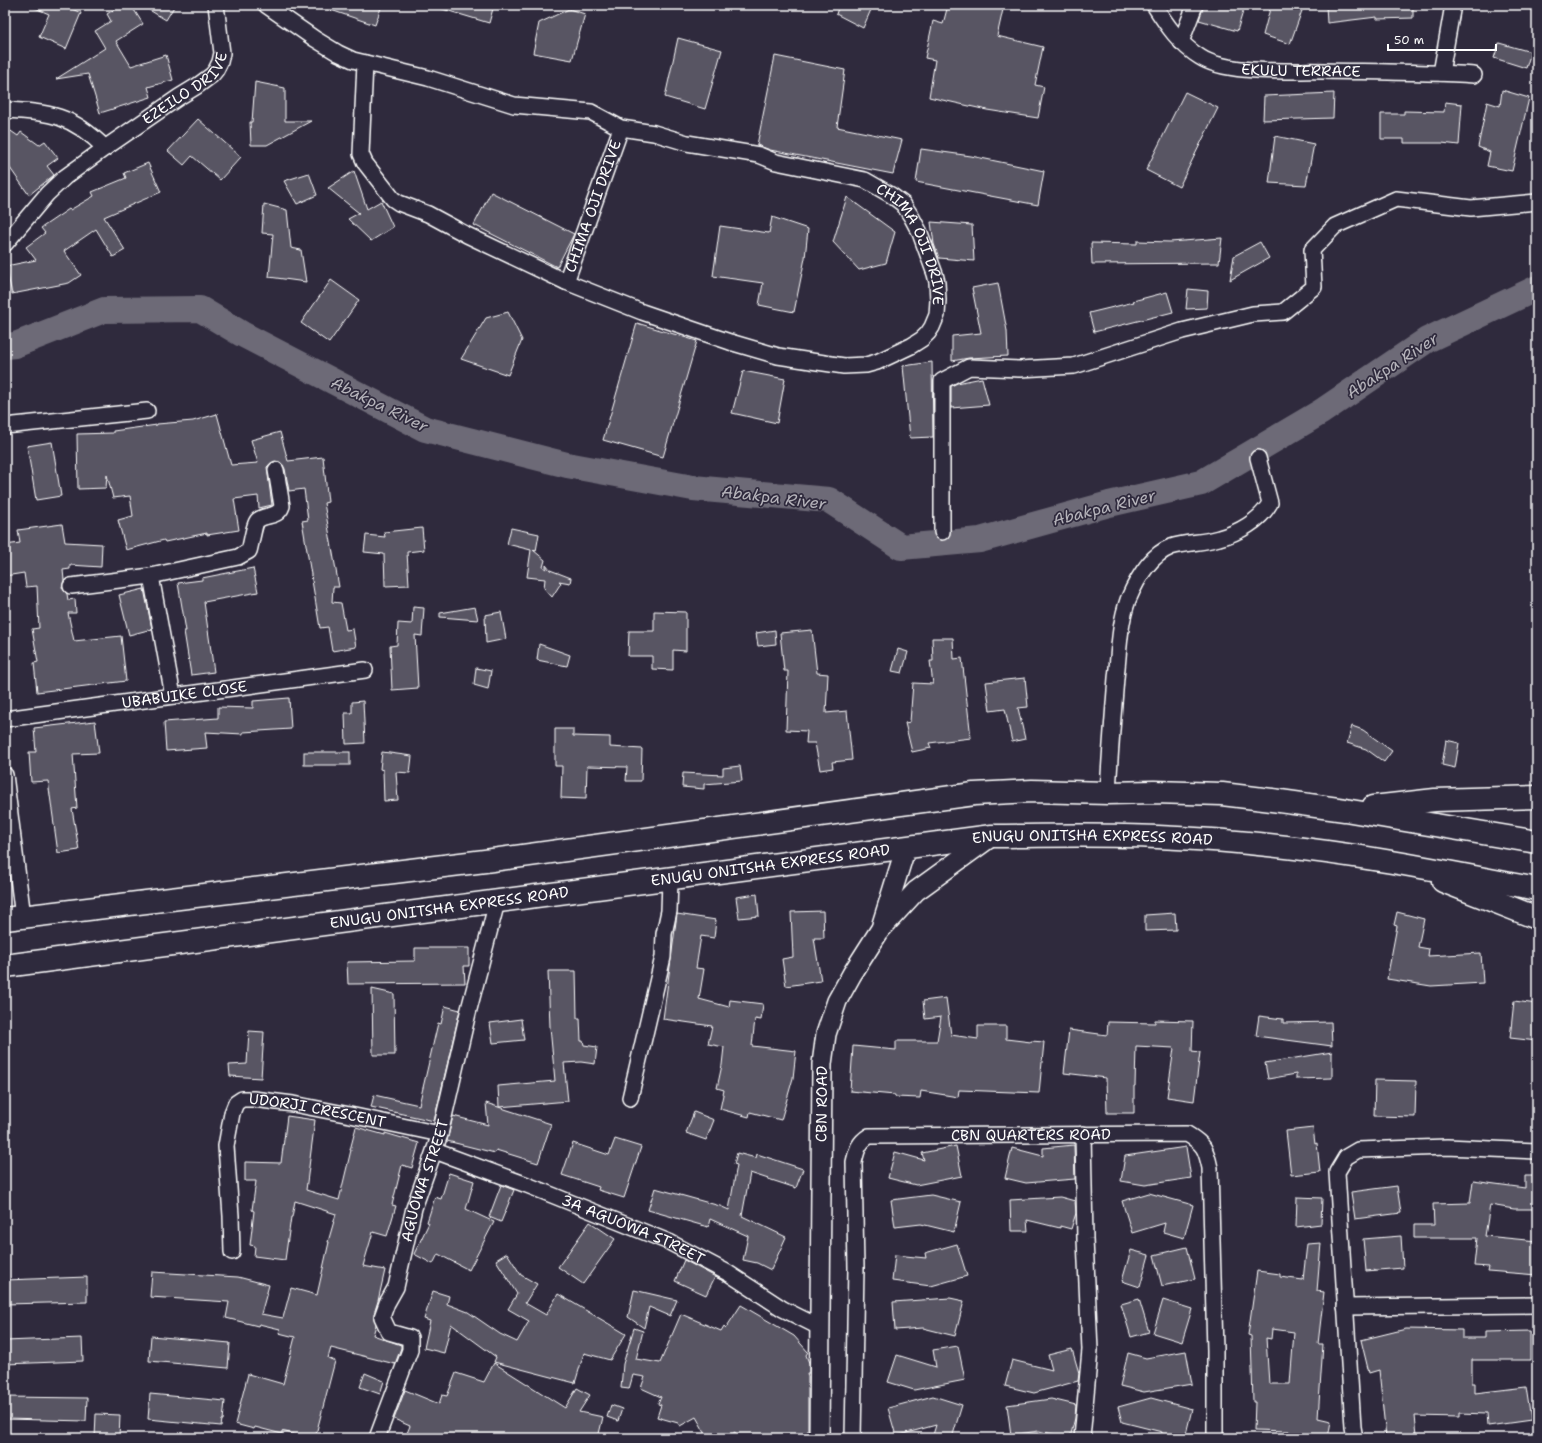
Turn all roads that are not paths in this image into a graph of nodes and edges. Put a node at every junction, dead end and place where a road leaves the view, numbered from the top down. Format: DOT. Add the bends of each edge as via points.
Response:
graph roads {
  1 [pos="216,5"];
  2 [pos="266,5"];
  3 [pos="1154,5"];
  4 [pos="1195,5"];
  5 [pos="1453,5"];
  6 [pos="1181,42"];
  7 [pos="365,63"];
  8 [pos="1441,73"];
  9 [pos="1474,75"];
  10 [pos="5,110"];
  11 [pos="620,128"];
  12 [pos="105,148"];
  13 [pos="1537,202"];
  14 [pos="5,244"];
  15 [pos="566,282"];
  16 [pos="147,411"];
  17 [pos="5,426"];
  18 [pos="1258,458"];
  19 [pos="276,470"];
  20 [pos="942,532"];
  21 [pos="151,576"];
  22 [pos="71,586"];
  23 [pos="365,670"];
  24 [pos="172,696"];
  25 [pos="5,719"];
  26 [pos="5,775"];
  27 [pos="1108,793"];
  28 [pos="1537,797"];
  29 [pos="1345,810"];
  30 [pos="992,836"];
  31 [pos="1537,842"];
  32 [pos="906,847"];
  33 [pos="1391,862"];
  34 [pos="670,880"];
  35 [pos="1537,888"];
  36 [pos="497,902"];
  37 [pos="14,918"];
  38 [pos="1537,918"];
  39 [pos="880,930"];
  40 [pos="5,966"];
  41 [pos="630,1098"];
  42 [pos="440,1134"];
  43 [pos="1083,1134"];
  44 [pos="435,1151"];
  45 [pos="1537,1151"];
  46 [pos="232,1252"];
  47 [pos="1537,1305"];
  48 [pos="1345,1307"];
  49 [pos="821,1328"];
  50 [pos="377,1438"];
  51 [pos="819,1438"];
  52 [pos="854,1438"];
  53 [pos="1082,1438"];
  54 [pos="1215,1438"];
  55 [pos="1355,1438"];
  1 -- 12 [label="street, EZEILO DRIVE" via="222,53 216,70 197,86"];
  2 -- 7 [label="street, CHIMA OJI DRIVE" via="338,53"];
  3 -- 6 [label="street, EKULU TERRACE" via="1169,29"];
  4 -- 6 [label="street"];
  5 -- 8 [label="street"];
  6 -- 8 [label="street, EKULU TERRACE" via="1214,64 1232,67"];
  7 -- 11 [label="street, CHIMA OJI DRIVE" via="428,78 514,105 591,112"];
  7 -- 15 [label="street" via="361,154 393,199"];
  8 -- 9 [label="street, EKULU TERRACE"];
  10 -- 12 [label="street" via="46,113 64,118 91,134"];
  11 -- 15 [label="street, CHIMA OJI DRIVE"];
  11 -- 15 [label="street, CHIMA OJI DRIVE" via="759,155 776,162 865,180 891,195 903,204 920,233 937,282 937,315 928,333 911,346 866,366 844,366 778,356 730,342 642,312"];
  12 -- 14 [label="street, EZEILO DRIVE" via="65,177 47,194"];
  13 -- 20 [label="street" via="1471,208 1396,198 1335,226 1312,250 1314,287 1283,312 1254,314 1182,331 1074,366 1020,369 969,367 942,381"];
  16 -- 17 [label="street"];
  18 -- 27 [label="street" via="1270,503 1266,511 1240,530 1219,538 1176,546 1164,551 1146,568 1128,600 1120,635"];
  19 -- 21 [label="street" via="282,506 276,514 258,520 255,524 250,551 238,557"];
  21 -- 22 [label="street"];
  21 -- 24 [label="street"];
  23 -- 24 [label="street, UBABUIKE CLOSE"];
  24 -- 25 [label="street, UBABUIKE CLOSE"];
  26 -- 37 [label="street"];
  27 -- 29 [label="highway" via="1222,794"];
  27 -- 37 [label="highway" via="1032,790 974,794 492,860"];
  28 -- 29 [label="highway" via="1435,800"];
  29 -- 31 [label="highway"];
  30 -- 32 [label="highway, ENUGU ONITSHA EXPRESS ROAD"];
  30 -- 33 [label="highway, ENUGU ONITSHA EXPRESS ROAD" via="1158,837 1312,850"];
  30 -- 39 [label="main road, CBN ROAD" via="916,891"];
  32 -- 34 [label="highway, ENUGU ONITSHA EXPRESS ROAD"];
  32 -- 39 [label="main road"];
  33 -- 35 [label="highway, ENUGU ONITSHA EXPRESS ROAD"];
  33 -- 38 [label="highway"];
  34 -- 36 [label="highway, ENUGU ONITSHA EXPRESS ROAD"];
  34 -- 41 [label="street" via="663,957"];
  36 -- 40 [label="highway, ENUGU ONITSHA EXPRESS ROAD"];
  36 -- 42 [label="street, AGUOWA STREET"];
  39 -- 49 [label="main road, CBN ROAD" via="837,1001 826,1034 822,1064"];
  42 -- 44 [label="street, AGUOWA STREET"];
  42 -- 46 [label="street, UDORJI CRESCENT" via="293,1104 242,1099 236,1103 232,1113 226,1146"];
  43 -- 52 [label="street, CBN QUARTERS ROAD" via="869,1136 861,1141 854,1162"];
  43 -- 53 [label="street" via="1090,1350"];
  43 -- 54 [label="street, CBN QUARTERS ROAD" via="1187,1134 1199,1141 1207,1152 1210,1168"];
  44 -- 49 [label="street, 3A AGUOWA STREET" via="669,1242 728,1273 783,1309"];
  44 -- 50 [label="street, AGUOWA STREET" via="414,1208 396,1287 382,1317 389,1332 410,1338 410,1350"];
  45 -- 48 [label="street" via="1447,1147 1358,1150 1346,1157 1337,1172"];
  47 -- 48 [label="street"];
  48 -- 55 [label="street"];
  49 -- 51 [label="main road, CBN ROAD"];
}
